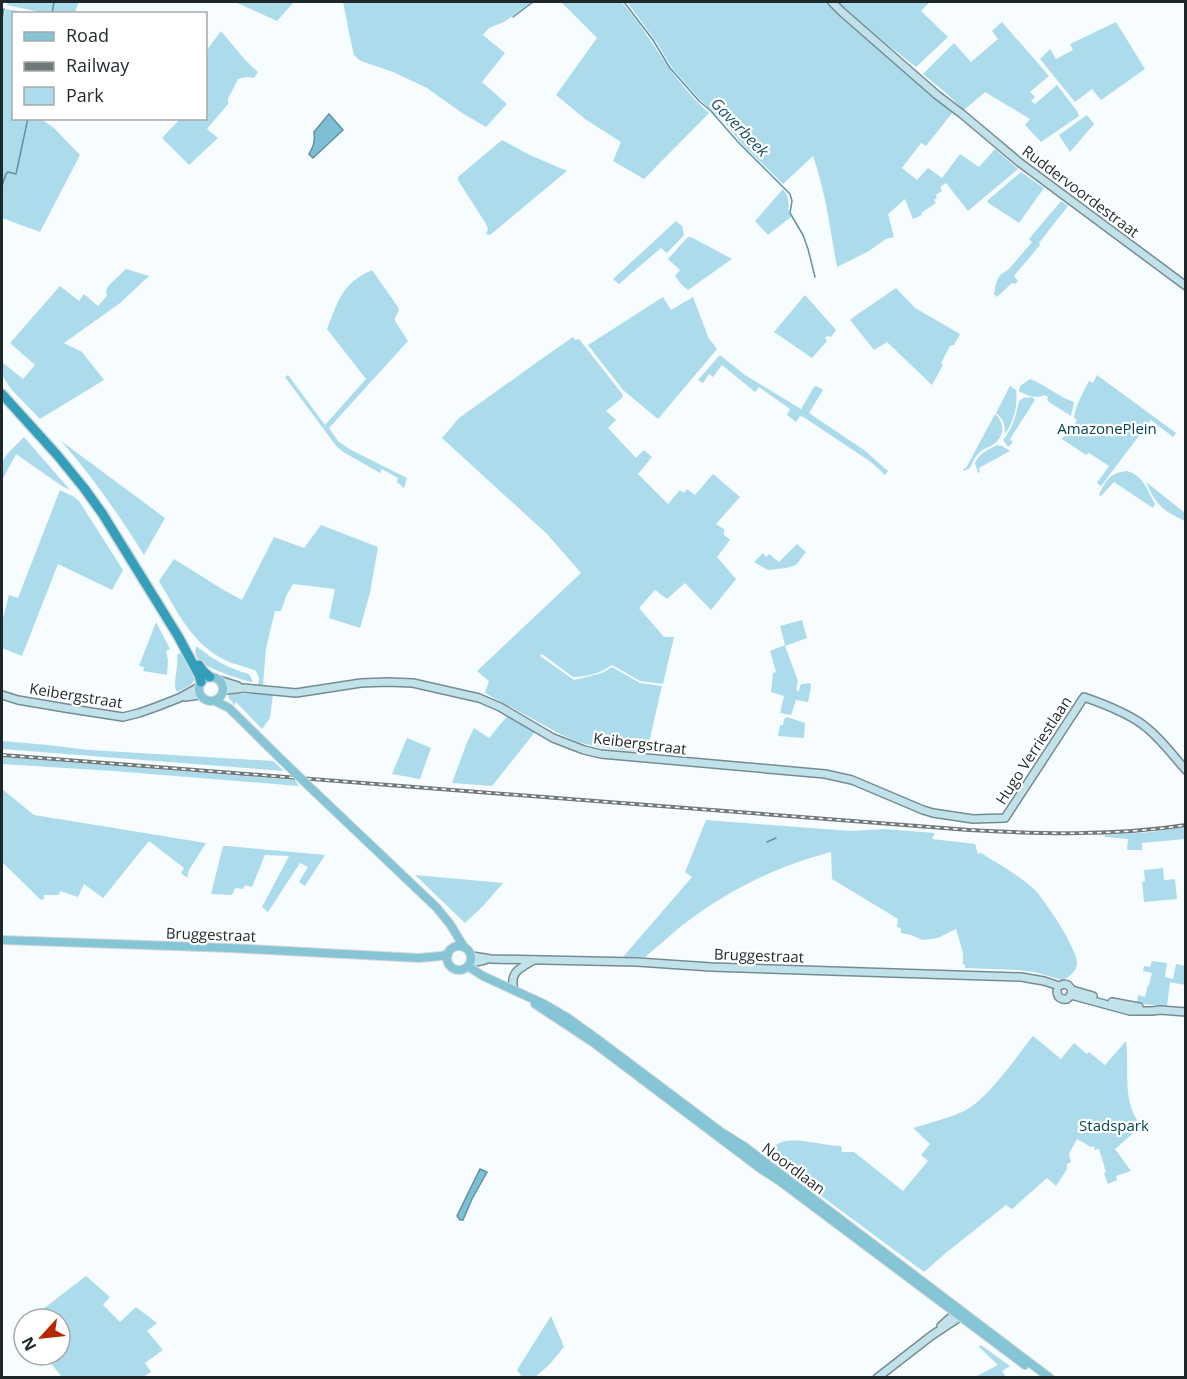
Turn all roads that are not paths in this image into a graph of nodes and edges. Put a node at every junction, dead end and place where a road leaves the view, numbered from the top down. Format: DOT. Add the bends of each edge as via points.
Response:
graph roads {
  1 [pos="832,2"];
  2 [pos="1185,286"];
  3 [pos="2,394"];
  4 [pos="178,636"];
  5 [pos="215,678"];
  6 [pos="200,688"];
  7 [pos="244,688"];
  8 [pos="222,693"];
  9 [pos="2,695"];
  10 [pos="215,701"];
  11 [pos="229,708"];
  12 [pos="1185,770"];
  13 [pos="1005,818"];
  14 [pos="453,929"];
  15 [pos="2,940"];
  16 [pos="464,947"];
  17 [pos="449,952"];
  18 [pos="419,958"];
  19 [pos="534,960"];
  20 [pos="470,962"];
  21 [pos="449,965"];
  22 [pos="459,971"];
  23 [pos="483,976"];
  24 [pos="1058,988"];
  25 [pos="514,990"];
  26 [pos="1071,992"];
  27 [pos="1185,1012"];
  28 [pos="959,1313"];
  29 [pos="878,1377"];
  30 [pos="1043,1377"];
  31 [pos="1050,1377"];
  1 -- 2 [label="street, Ruddervoordestraat" via="1019,162"];
  3 -- 4 [label="highway" via="84,488"];
  4 -- 5 [label="highway" via="200,667"];
  4 -- 6 [label="highway" via="199,675"];
  5 -- 6 [label="main road" via="203,680"];
  5 -- 7 [label="street, Keibergstraat"];
  5 -- 8 [label="main road" via="223,687"];
  6 -- 9 [label="street, Keibergstraat" via="123,717"];
  6 -- 10 [label="main road" via="207,700"];
  7 -- 8 [label="street, Keibergstraat"];
  7 -- 13 [label="street, Keibergstraat" via="296,693 387,681 419,684 487,701 553,738 601,754 825,774 852,780 933,813 973,819"];
  8 -- 10 [label="main road"];
  8 -- 11 [label="main road"];
  10 -- 11 [label="main road"];
  11 -- 14 [label="main road, bridge" via="429,900"];
  12 -- 13 [label="street, Hugo Verriestlaan" via="1142,724 1084,697"];
  14 -- 16 [label="main road"];
  14 -- 17 [label="main road" via="454,946"];
  15 -- 18 [label="main road, Bruggestraat"];
  16 -- 17 [label="main road" via="457,946"];
  16 -- 20 [label="main road" via="469,950"];
  17 -- 18 [label="main road, Bruggestraat"];
  17 -- 21 [label="main road"];
  18 -- 21 [label="main road, Bruggestraat"];
  19 -- 20 [label="street, Bruggestraat"];
  19 -- 24 [label="street, Bruggestraat" via="1026,978"];
  19 -- 25 [label="street" via="514,975"];
  20 -- 22 [label="main road"];
  20 -- 23 [label="main road, Noordlaan"];
  21 -- 22 [label="main road"];
  22 -- 23 [label="main road, Noordlaan"];
  23 -- 25 [label="main road, Noordlaan"];
  24 -- 26 [label="street" via="1066,984"];
  24 -- 26 [label="street" via="1062,999 1067,999"];
  25 -- 28 [label="main road, Noordlaan" via="594,1043"];
  26 -- 27 [label="street" via="1130,1011"];
  28 -- 29 [label="street"];
  28 -- 30 [label="main road, Noordlaan"];
  28 -- 31 [label="main road, Noordlaan"];
}
